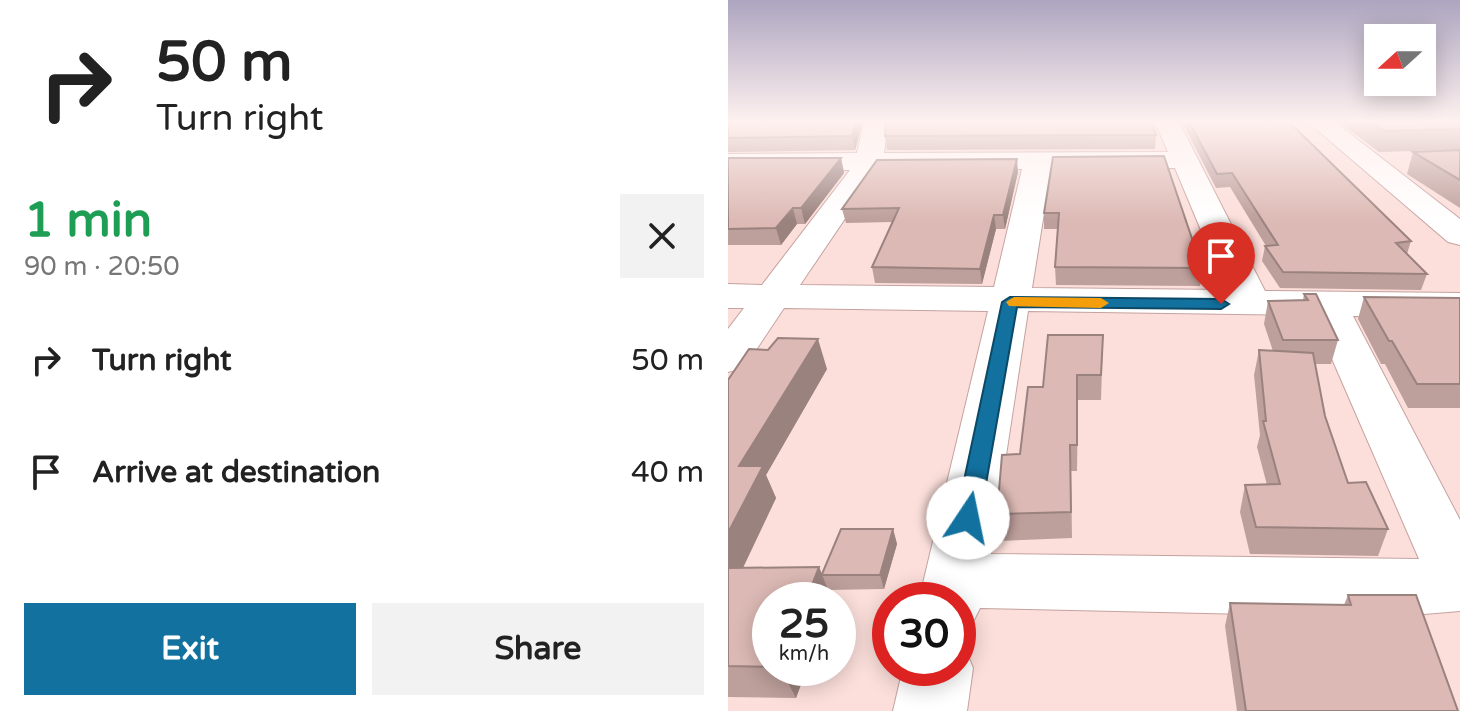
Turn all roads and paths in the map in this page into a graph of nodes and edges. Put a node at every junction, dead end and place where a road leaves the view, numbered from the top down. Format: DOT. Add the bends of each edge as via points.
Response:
graph roads {
  1 [pos="870,155"];
  2 [pos="1181,155"];
  3 [pos="1363,155"];
  4 [pos="1183,160"];
  5 [pos="1038,161"];
  6 [pos="728,162"];
  7 [pos="1417,162"];
  8 [pos="869,163"];
  9 [pos="1374,164"];
  10 [pos="1460,235"];
  11 [pos="728,296"];
  12 [pos="774,296"];
  13 [pos="1010,302"];
  14 [pos="1252,304"];
  15 [pos="1328,305"];
  16 [pos="1460,305"];
  17 [pos="728,359"];
  18 [pos="955,582"];
  19 [pos="1460,583"];
  20 [pos="976,590"];
  21 [pos="935,686"];
  22 [pos="930,711"];
  1 -- 8 [label="street"];
  2 -- 4 [label="street"];
  3 -- 9 [label="street"];
  4 -- 5 [label="street"];
  4 -- 14 [label="street"];
  5 -- 8 [label="street"];
  5 -- 13 [label="street"];
  6 -- 8 [label="street"];
  7 -- 9 [label="street"];
  8 -- 12 [label="street"];
  9 -- 10 [label="street"];
  11 -- 12 [label="street"];
  12 -- 13 [label="street"];
  12 -- 17 [label="street"];
  13 -- 14 [label="street"];
  13 -- 18 [label="street"];
  14 -- 15 [label="street"];
  15 -- 16 [label="street"];
  15 -- 19 [label="street"];
  19 -- 20 [label="street" via="1388,589"];
  21 -- 22 [label="street"];
}
